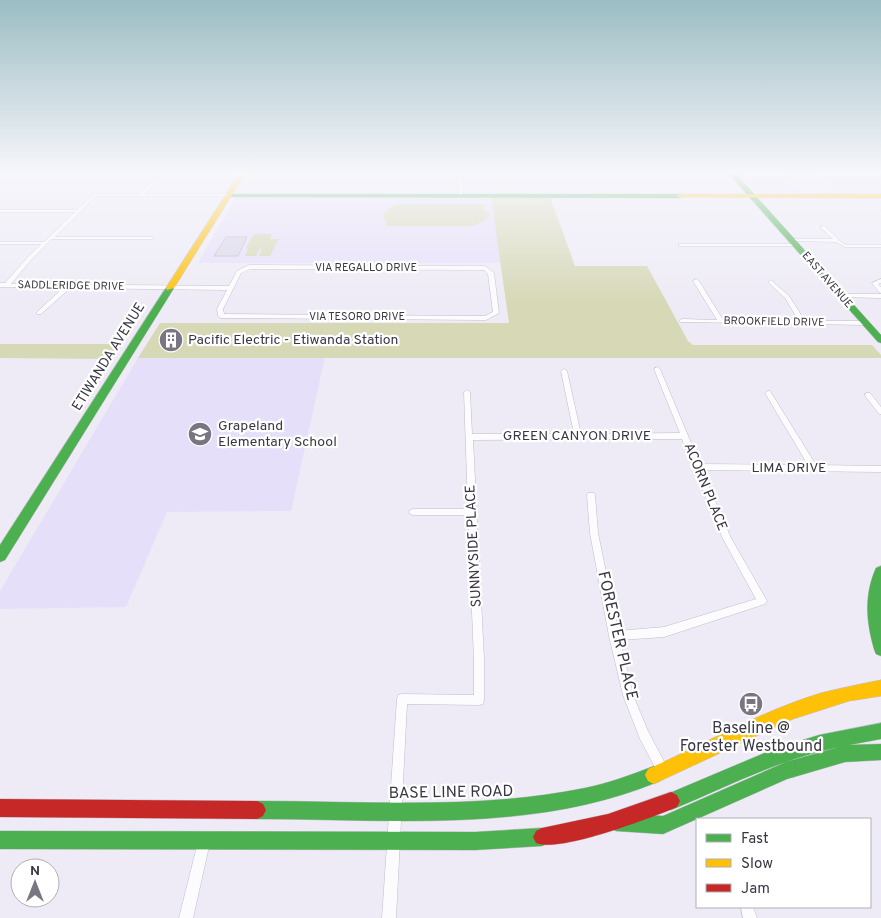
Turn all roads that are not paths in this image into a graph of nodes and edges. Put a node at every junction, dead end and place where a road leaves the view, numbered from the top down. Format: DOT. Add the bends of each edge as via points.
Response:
graph roads {
  1 [pos="72,217"];
  2 [pos="215,217"];
  3 [pos="771,217"];
  4 [pos="824,228"];
  5 [pos="51,238"];
  6 [pos="151,238"];
  7 [pos="835,239"];
  8 [pos="793,241"];
  9 [pos="0,243"];
  10 [pos="45,243"];
  11 [pos="681,245"];
  12 [pos="881,246"];
  13 [pos="696,282"];
  14 [pos="771,282"];
  15 [pos="878,282"];
  16 [pos="3,285"];
  17 [pos="68,287"];
  18 [pos="170,288"];
  19 [pos="231,288"];
  20 [pos="881,290"];
  21 [pos="843,298"];
  22 [pos="881,298"];
  23 [pos="39,314"];
  24 [pos="492,316"];
  25 [pos="682,321"];
  26 [pos="721,321"];
  27 [pos="804,323"];
  28 [pos="866,323"];
  29 [pos="881,340"];
  30 [pos="657,369"];
  31 [pos="564,371"];
  32 [pos="467,392"];
  33 [pos="768,393"];
  34 [pos="868,395"];
  35 [pos="881,412"];
  36 [pos="578,436"];
  37 [pos="684,436"];
  38 [pos="469,437"];
  39 [pos="697,467"];
  40 [pos="814,469"];
  41 [pos="881,469"];
  42 [pos="591,495"];
  43 [pos="413,512"];
  44 [pos="472,512"];
  45 [pos="0,556"];
  46 [pos="881,572"];
  47 [pos="614,636"];
  48 [pos="881,649"];
  49 [pos="881,688"];
  50 [pos="881,731"];
  51 [pos="881,752"];
  52 [pos="663,771"];
  53 [pos="0,808"];
  54 [pos="396,811"];
  55 [pos="616,822"];
  56 [pos="0,840"];
  57 [pos="204,840"];
  58 [pos="394,841"];
  59 [pos="186,918"];
  60 [pos="389,918"];
  1 -- 5 [label="street"];
  2 -- 18 [label="main road, ETIWANDA AVENUE"];
  3 -- 8 [label="main road, EAST AVENUE"];
  4 -- 7 [label="street"];
  5 -- 6 [label="street"];
  5 -- 10 [label="street"];
  7 -- 8 [label="street"];
  7 -- 12 [label="street" via="845,246"];
  8 -- 11 [label="street"];
  8 -- 21 [label="main road, EAST AVENUE"];
  9 -- 10 [label="street"];
  10 -- 16 [label="street"];
  13 -- 26 [label="street"];
  14 -- 27 [label="street" via="787,297"];
  15 -- 20 [label="street"];
  16 -- 17 [label="street, SADDLERIDGE DRIVE"];
  17 -- 18 [label="street, SADDLERIDGE DRIVE"];
  17 -- 23 [label="street"];
  18 -- 19 [label="street, SADDLERIDGE DRIVE"];
  18 -- 45 [label="main road, ETIWANDA AVENUE"];
  19 -- 24 [label="street, VIA TESORO DRIVE" via="220,309 221,316"];
  19 -- 24 [label="street, VIA REGALLO DRIVE" via="244,269 485,268 491,273 496,313"];
  21 -- 22 [label="street"];
  21 -- 28 [label="main road, EAST AVENUE"];
  25 -- 26 [label="street, BROOKFIELD DRIVE"];
  26 -- 27 [label="street, BROOKFIELD DRIVE"];
  27 -- 28 [label="street, BROOKFIELD DRIVE"];
  28 -- 29 [label="main road, EAST AVENUE"];
  30 -- 37 [label="street, ACORN PLACE"];
  31 -- 36 [label="street"];
  32 -- 38 [label="street, SUNNYSIDE PLACE"];
  33 -- 40 [label="street"];
  34 -- 35 [label="street"];
  36 -- 37 [label="street, GREEN CANYON DRIVE"];
  36 -- 38 [label="street, GREEN CANYON DRIVE"];
  37 -- 39 [label="street, ACORN PLACE"];
  38 -- 44 [label="street, SUNNYSIDE PLACE"];
  39 -- 40 [label="street, LIMA DRIVE"];
  39 -- 47 [label="street, ACORN PLACE" via="727,539 762,601 672,631"];
  40 -- 41 [label="street, LIMA DRIVE"];
  42 -- 47 [label="street, FORESTER PLACE" via="594,533"];
  43 -- 44 [label="street"];
  44 -- 54 [label="street, SUNNYSIDE PLACE" via="478,700 402,699"];
  46 -- 48 [label="main road" via="875,583 871,608"];
  47 -- 52 [label="street, FORESTER PLACE" via="637,720"];
  49 -- 52 [label="main road, BASE LINE ROAD" via="808,704"];
  50 -- 55 [label="main road" via="783,754"];
  51 -- 55 [label="main road" via="845,754 786,771 663,824"];
  52 -- 54 [label="main road, BASE LINE ROAD" via="586,798 544,805 499,810"];
  53 -- 54 [label="main road, BASE LINE ROAD"];
  54 -- 58 [label="street"];
  55 -- 58 [label="main road" via="516,840"];
  56 -- 57 [label="main road"];
  57 -- 58 [label="main road"];
  57 -- 59 [label="street"];
  58 -- 60 [label="street"];
}
